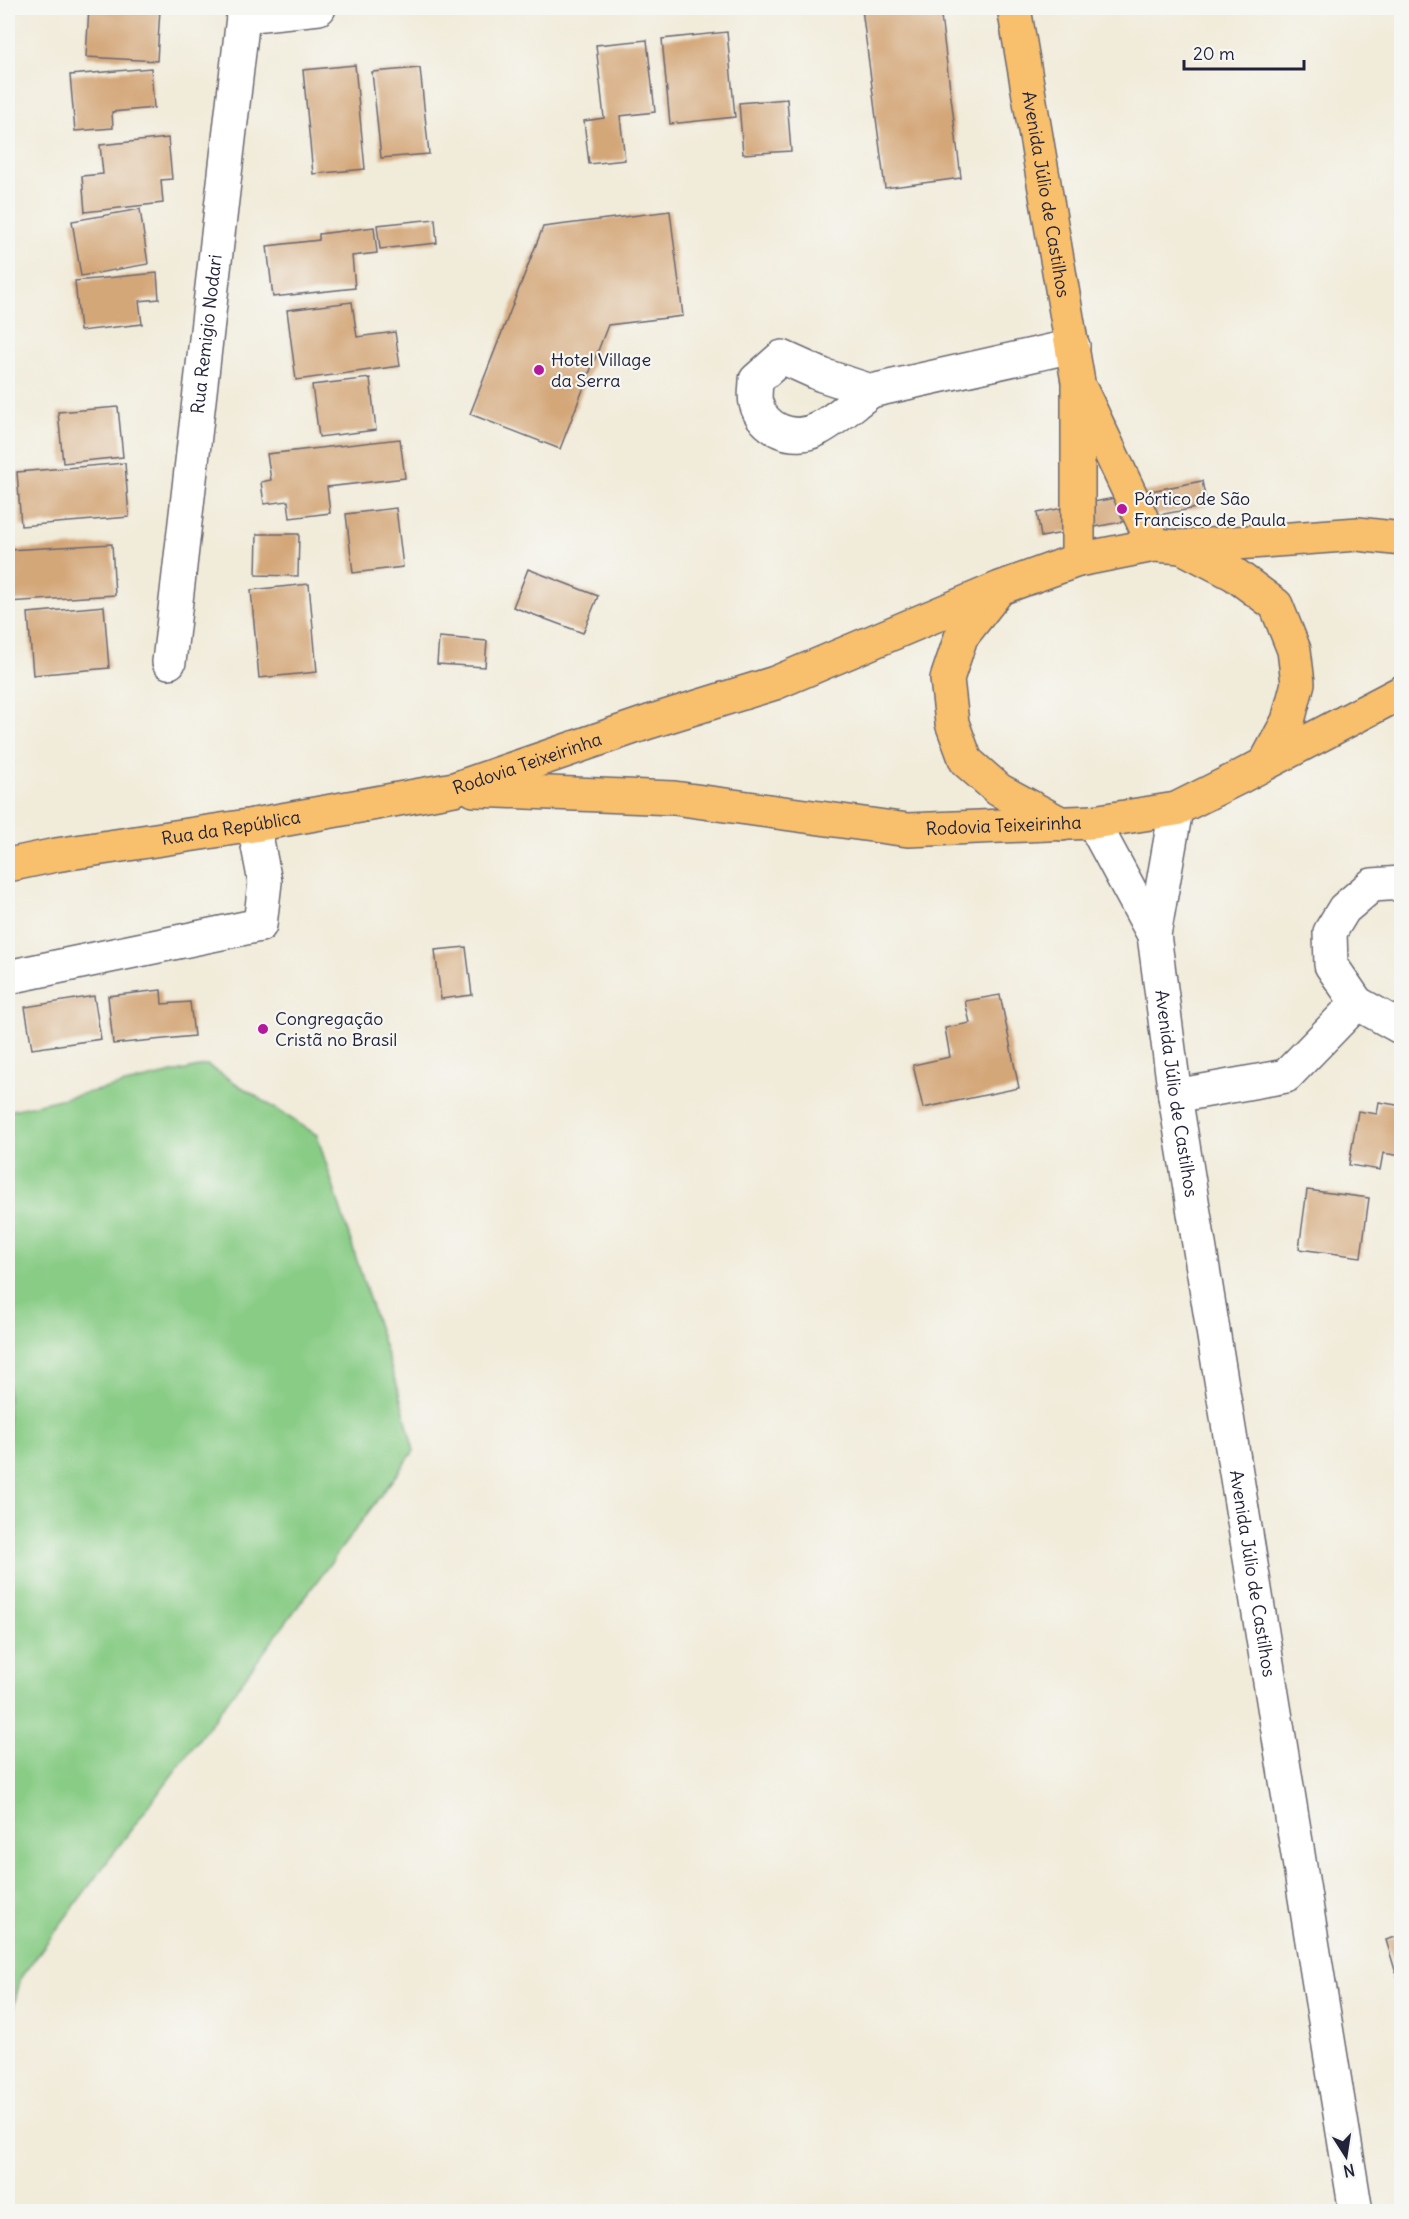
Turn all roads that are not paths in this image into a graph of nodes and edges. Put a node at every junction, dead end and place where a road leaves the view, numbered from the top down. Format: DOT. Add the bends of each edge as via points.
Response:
graph roads {
  1 [pos="318,8"];
  2 [pos="1014,8"];
  3 [pos="244,12"];
  4 [pos="1073,346"];
  5 [pos="1078,382"];
  6 [pos="871,391"];
  7 [pos="1401,539"];
  8 [pos="1168,546"];
  9 [pos="1078,560"];
  10 [pos="1000,588"];
  11 [pos="169,662"];
  12 [pos="1401,692"];
  13 [pos="1266,762"];
  14 [pos="454,789"];
  15 [pos="1176,809"];
  16 [pos="1077,824"];
  17 [pos="254,825"];
  18 [pos="8,865"];
  19 [pos="1401,883"];
  20 [pos="1154,935"];
  21 [pos="8,977"];
  22 [pos="1357,1003"];
  23 [pos="1401,1028"];
  24 [pos="1175,1096"];
  25 [pos="1356,2211"];
  1 -- 3 [label="street"];
  2 -- 4 [label="main road, Avenida Júlio de Castilhos"];
  3 -- 11 [label="street, Rua Remigio Nodari"];
  4 -- 5 [label="main road, Avenida Júlio de Castilhos"];
  4 -- 6 [label="street"];
  5 -- 8 [label="main road, Avenida Júlio de Castilhos"];
  5 -- 9 [label="main road, Avenida Júlio de Castilhos"];
  7 -- 8 [label="main road, Rodovia Teixeirinha" via="1358,534"];
  8 -- 9 [label="main road, Rodovia Teixeirinha"];
  8 -- 13 [label="main road" via="1234,574 1276,605 1294,650 1298,683 1288,721"];
  9 -- 10 [label="main road, Rodovia Teixeirinha"];
  10 -- 14 [label="main road, Rodovia Teixeirinha" via="775,682"];
  10 -- 16 [label="main road" via="961,637 947,680 952,723 966,761 999,790"];
  12 -- 13 [label="main road, Rodovia Teixeirinha"];
  13 -- 15 [label="main road, Rodovia Teixeirinha"];
  14 -- 16 [label="main road, Rodovia Teixeirinha" via="674,798 908,830"];
  14 -- 17 [label="main road, Rua da República"];
  15 -- 16 [label="main road, Rodovia Teixeirinha"];
  15 -- 20 [label="street, Avenida Júlio de Castilhos"];
  16 -- 20 [label="street, Avenida Júlio de Castilhos"];
  17 -- 18 [label="main road, Rua da República"];
  17 -- 21 [label="street" via="265,882 260,925"];
  19 -- 22 [label="street" via="1372,885 1344,909 1330,932 1331,965"];
  20 -- 24 [label="street, Avenida Júlio de Castilhos"];
  22 -- 23 [label="street"];
  22 -- 24 [label="street" via="1286,1076"];
  24 -- 25 [label="street, Avenida Júlio de Castilhos"];
}
